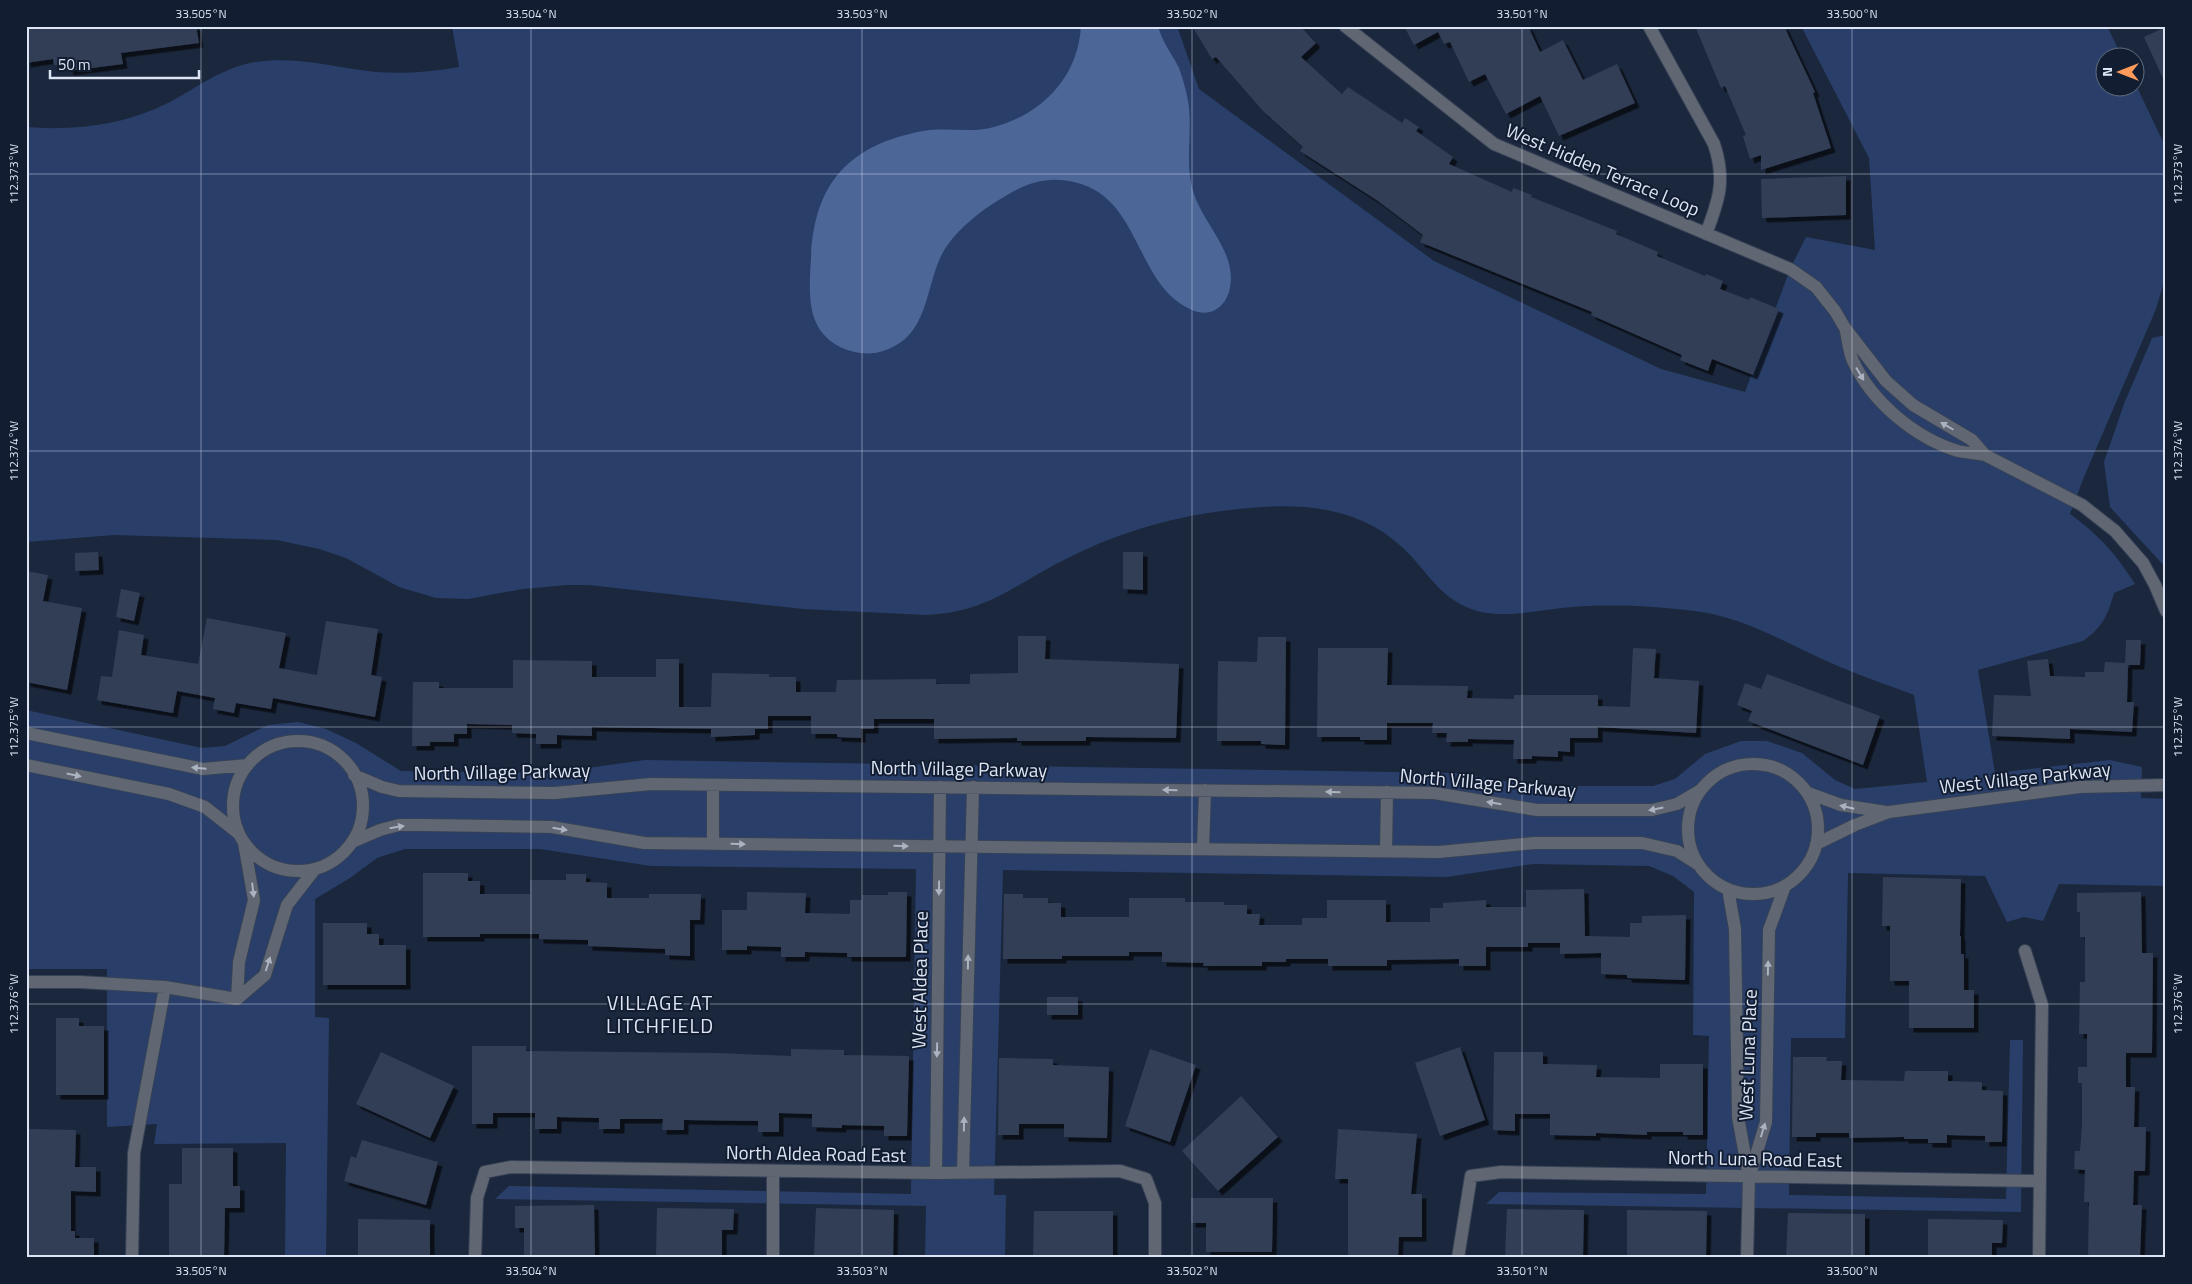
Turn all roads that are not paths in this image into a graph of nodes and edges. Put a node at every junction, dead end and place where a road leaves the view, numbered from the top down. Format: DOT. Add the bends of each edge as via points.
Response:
graph roads {
  1 [pos="1345,26"];
  2 [pos="1649,26"];
  3 [pos="1706,234"];
  4 [pos="1845,328"];
  5 [pos="1928,415"];
  6 [pos="1919,432"];
  7 [pos="1985,455"];
  8 [pos="2166,610"];
  9 [pos="26,733"];
  10 [pos="26,765"];
  11 [pos="248,765"];
  12 [pos="354,774"];
  13 [pos="713,784"];
  14 [pos="2166,785"];
  15 [pos="940,787"];
  16 [pos="973,787"];
  17 [pos="1205,790"];
  18 [pos="1701,790"];
  19 [pos="1387,792"];
  20 [pos="1808,793"];
  21 [pos="1889,812"];
  22 [pos="241,838"];
  23 [pos="352,842"];
  24 [pos="713,844"];
  25 [pos="1816,844"];
  26 [pos="939,846"];
  27 [pos="971,847"];
  28 [pos="1203,850"];
  29 [pos="1386,851"];
  30 [pos="1699,865"];
  31 [pos="314,869"];
  32 [pos="1785,886"];
  33 [pos="1728,889"];
  34 [pos="2025,951"];
  35 [pos="26,982"];
  36 [pos="165,987"];
  37 [pos="237,999"];
  38 [pos="773,1171"];
  39 [pos="936,1173"];
  40 [pos="963,1173"];
  41 [pos="1749,1177"];
  42 [pos="2039,1181"];
  43 [pos="132,1258"];
  44 [pos="475,1258"];
  45 [pos="773,1258"];
  46 [pos="1155,1258"];
  47 [pos="1458,1258"];
  48 [pos="1747,1258"];
  49 [pos="2039,1258"];
  1 -- 3 [label="street, West Hidden Terrace Loop" via="1494,144"];
  2 -- 3 [label="street, West Hidden Terrace Loop" via="1714,144 1719,159 1721,188"];
  3 -- 4 [label="street, West Hidden Terrace Loop" via="1790,269 1806,279 1826,298"];
  4 -- 5 [label="street, West Hidden Terrace Loop" via="1886,381"];
  4 -- 6 [label="street, one-way" via="1852,359 1868,387 1889,410"];
  5 -- 6 [label="street"];
  7 -- 5 [label="street, West Hidden Terrace Loop, one-way" via="1972,440"];
  6 -- 7 [label="street" via="1959,451"];
  7 -- 8 [label="street, West Hidden Terrace Loop" via="2082,505 2115,531 2143,563"];
  11 -- 9 [label="street, one-way" via="203,769"];
  10 -- 22 [label="street, one-way" via="169,794 205,808"];
  11 -- 12 [label="street" via="263,751 276,745 303,741 336,754"];
  11 -- 22 [label="street" via="238,780 233,797 233,815"];
  12 -- 13 [label="street, North Village Parkway" via="399,791 554,793 651,784"];
  12 -- 23 [label="street" via="361,791 362,809"];
  13 -- 15 [label="street, North Village Parkway"];
  13 -- 24 [label="street"];
  14 -- 21 [label="street, West Village Parkway" via="2080,787"];
  15 -- 16 [label="street, North Village Parkway"];
  15 -- 26 [label="street, West Aldea Place"];
  17 -- 16 [label="street, North Village Parkway, one-way"];
  16 -- 27 [label="street"];
  19 -- 17 [label="street, North Village Parkway, one-way"];
  17 -- 28 [label="street"];
  18 -- 19 [label="street, North Village Parkway, one-way" via="1678,804 1652,810 1537,810 1434,793"];
  18 -- 20 [label="street" via="1716,775 1734,766 1755,763 1776,767 1794,778"];
  18 -- 30 [label="street" via="1691,808 1688,827 1691,847"];
  19 -- 29 [label="street, North Village Parkway"];
  21 -- 20 [label="street, West Village Parkway, one-way" via="1841,805"];
  20 -- 25 [label="street" via="1818,826"];
  21 -- 25 [label="street, West Village Parkway"];
  22 -- 31 [label="street" via="258,857 275,867 294,871"];
  22 -- 37 [label="street, one-way" via="254,900 239,962"];
  23 -- 24 [label="street, one-way" via="399,825 424,825 552,827 644,843"];
  23 -- 31 [label="street" via="329,863"];
  24 -- 26 [label="street, one-way"];
  25 -- 32 [label="street" via="1799,875"];
  26 -- 27 [label="street"];
  26 -- 39 [label="street, West Aldea Place, one-way"];
  27 -- 28 [label="street"];
  40 -- 27 [label="street, one-way"];
  28 -- 29 [label="street"];
  29 -- 30 [label="street" via="1440,852 1534,843 1642,843 1678,851"];
  30 -- 33 [label="street"];
  37 -- 31 [label="street, one-way" via="265,975 287,905"];
  32 -- 33 [label="street" via="1747,894"];
  41 -- 32 [label="street, West Luna Place, one-way" via="1766,1122 1769,930"];
  33 -- 41 [label="street, West Luna Place" via="1735,929 1738,1117"];
  34 -- 42 [label="street" via="2042,1006"];
  35 -- 36 [label="street"];
  36 -- 37 [label="street"];
  36 -- 43 [label="street" via="134,1153"];
  38 -- 39 [label="street, North Aldea Road East"];
  38 -- 44 [label="street, North Aldea Road East" via="511,1167 484,1172 477,1198"];
  38 -- 45 [label="street"];
  39 -- 40 [label="street, North Aldea Road East"];
  40 -- 46 [label="street, North Aldea Road East" via="1120,1171 1146,1179 1155,1203"];
  41 -- 42 [label="street, North Luna Road East"];
  41 -- 47 [label="street, North Luna Road East" via="1501,1172 1471,1176"];
  41 -- 48 [label="street"];
  42 -- 49 [label="street"];
}
